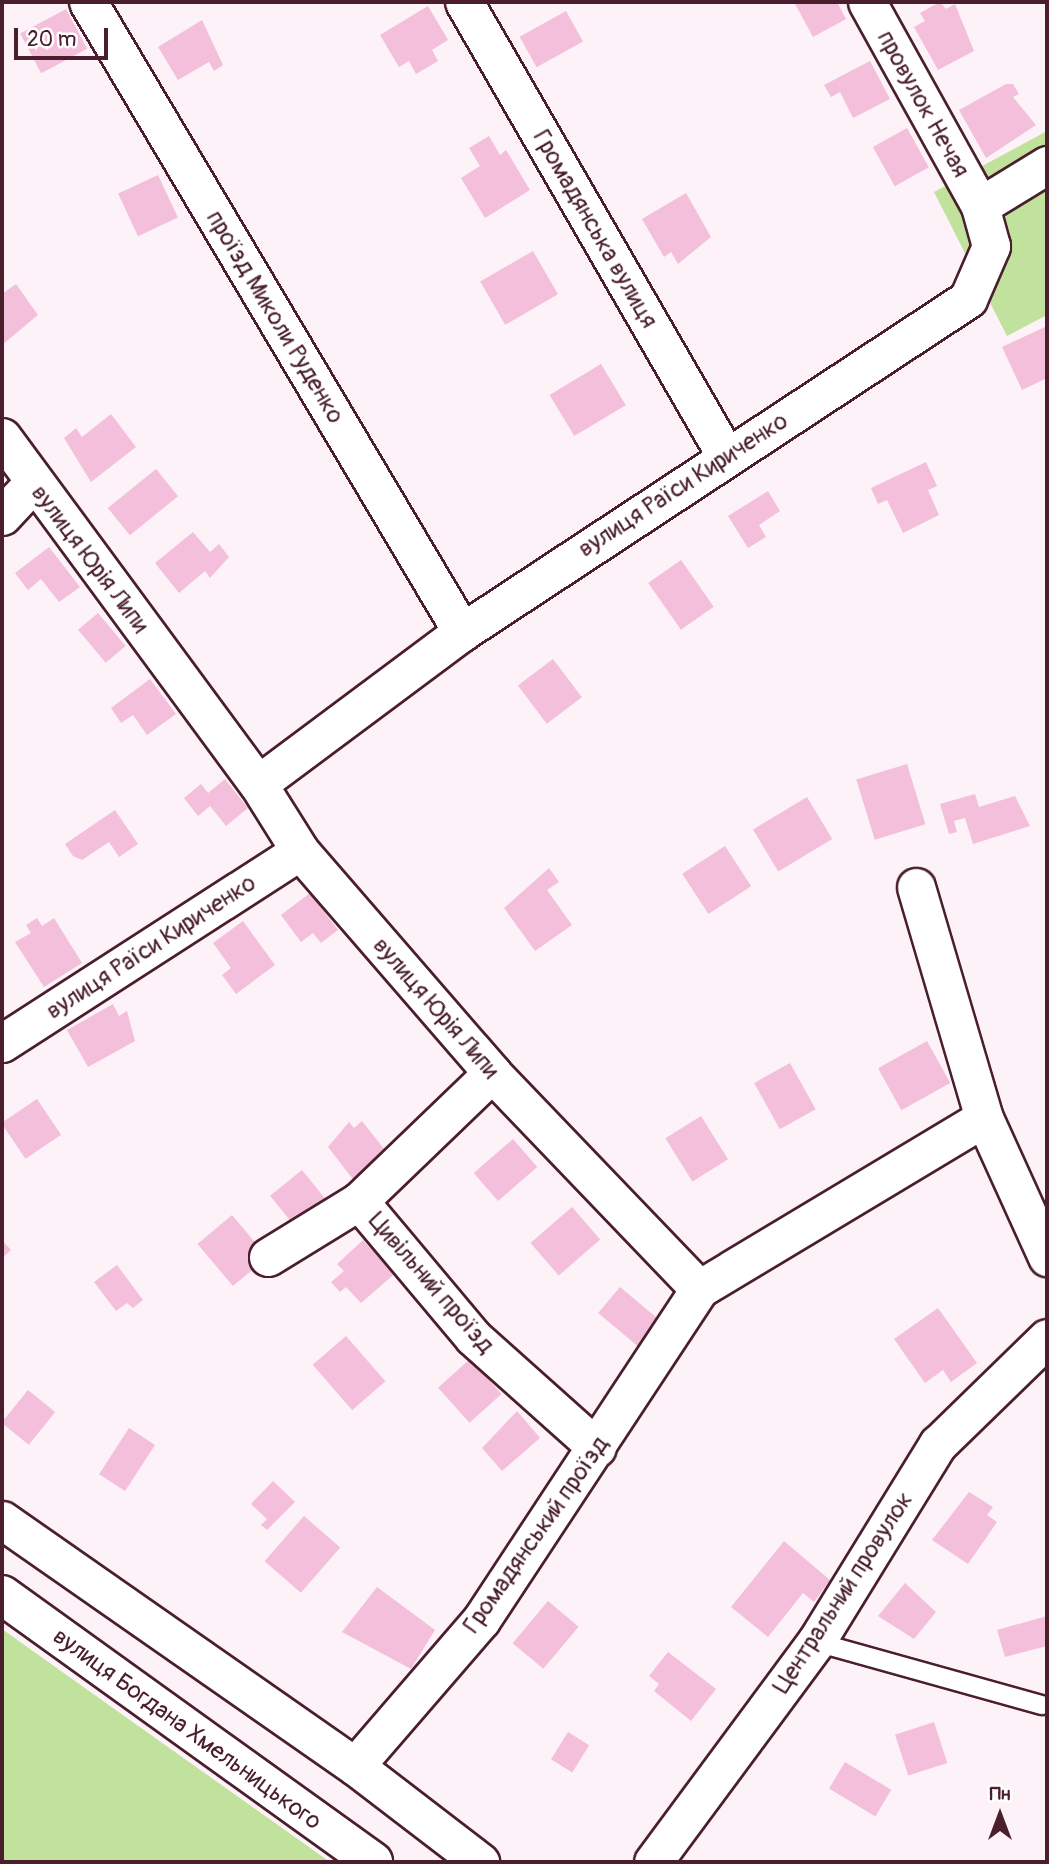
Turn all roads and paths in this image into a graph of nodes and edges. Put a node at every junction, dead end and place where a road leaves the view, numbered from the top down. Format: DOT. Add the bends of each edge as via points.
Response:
graph roads {
  1 [pos="88,2"];
  2 [pos="464,2"];
  3 [pos="867,2"];
  4 [pos="1047,165"];
  5 [pos="980,206"];
  6 [pos="2,437"];
  7 [pos="726,456"];
  8 [pos="33,483"];
  9 [pos="2,516"];
  10 [pos="462,632"];
  11 [pos="258,784"];
  12 [pos="300,851"];
  13 [pos="916,887"];
  14 [pos="2,1043"];
  15 [pos="492,1073"];
  16 [pos="984,1118"];
  17 [pos="359,1201"];
  18 [pos="268,1257"];
  19 [pos="1047,1257"];
  20 [pos="699,1289"];
  21 [pos="1047,1338"];
  22 [pos="597,1448"];
  23 [pos="2,1520"];
  24 [pos="2,1595"];
  25 [pos="817,1642"];
  26 [pos="1042,1704"];
  27 [pos="355,1766"];
  28 [pos="373,1862"];
  29 [pos="480,1862"];
  30 [pos="653,1862"];
  1 -- 10 [label="street, проїзд Миколи Руденко"];
  2 -- 7 [label="street, Громадянська вулиця"];
  3 -- 5 [label="street, провулок Нечая"];
  4 -- 5 [label="street"];
  5 -- 7 [label="street, вулиця Раїси Кириченко" via="991,246 968,299"];
  6 -- 8 [label="street, вулиця Юрія Липи"];
  7 -- 10 [label="street, вулиця Раїси Кириченко"];
  8 -- 9 [label="street"];
  8 -- 11 [label="street, вулиця Юрія Липи"];
  10 -- 11 [label="street, вулиця Раїси Кириченко"];
  11 -- 12 [label="street, вулиця Юрія Липи"];
  12 -- 14 [label="street, вулиця Раїси Кириченко"];
  12 -- 15 [label="street, вулиця Юрія Липи"];
  13 -- 16 [label="street"];
  15 -- 17 [label="street, Цивільний проїзд"];
  15 -- 20 [label="street, вулиця Юрія Липи"];
  16 -- 19 [label="street"];
  16 -- 20 [label="street"];
  17 -- 18 [label="street, Цивільний проїзд"];
  17 -- 22 [label="street, Цивільний проїзд" via="473,1337"];
  20 -- 22 [label="street, Громадянський проїзд"];
  21 -- 25 [label="street, Центральний провулок" via="938,1444"];
  22 -- 27 [label="street, Громадянський проїзд" via="481,1620"];
  23 -- 27 [label="street"];
  24 -- 28 [label="main road, вулиця Богдана Хмельницького"];
  25 -- 26 [label="lane"];
  25 -- 30 [label="street, Центральний провулок"];
  27 -- 29 [label="street"];
}
